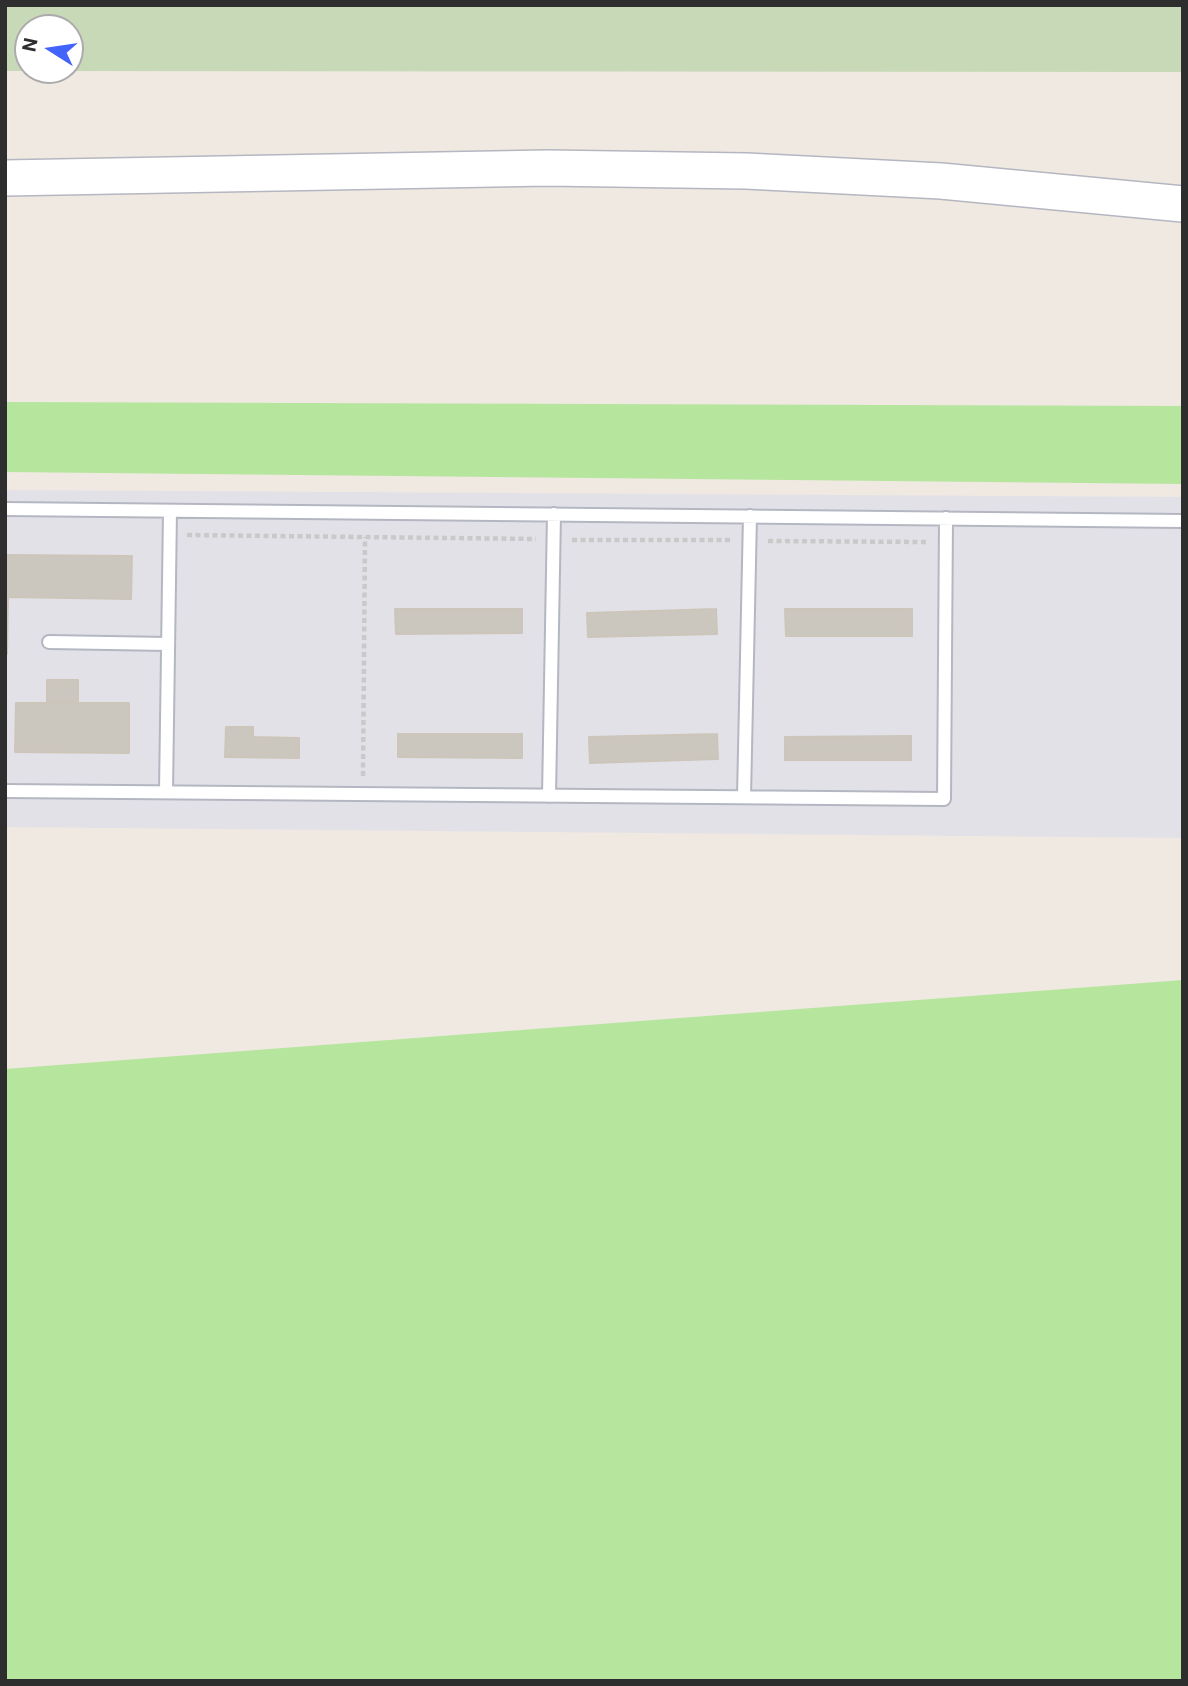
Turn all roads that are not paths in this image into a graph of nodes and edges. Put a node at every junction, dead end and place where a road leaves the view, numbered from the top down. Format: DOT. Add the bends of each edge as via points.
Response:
graph roads {
  1 [pos="5,178"];
  2 [pos="1183,204"];
  3 [pos="5,509"];
  4 [pos="170,510"];
  5 [pos="554,514"];
  6 [pos="750,516"];
  7 [pos="946,518"];
  8 [pos="1183,521"];
  9 [pos="49,642"];
  10 [pos="168,644"];
  11 [pos="5,791"];
  12 [pos="166,792"];
  13 [pos="549,796"];
  14 [pos="744,797"];
  1 -- 2 [label="main road" via="547,168 746,171 941,181"];
  3 -- 4 [label="lane"];
  4 -- 5 [label="lane"];
  4 -- 10 [label="lane"];
  5 -- 6 [label="lane"];
  5 -- 13 [label="lane"];
  6 -- 7 [label="lane"];
  6 -- 14 [label="lane"];
  7 -- 8 [label="lane"];
  7 -- 14 [label="lane" via="944,799"];
  9 -- 10 [label="lane"];
  10 -- 12 [label="lane"];
  11 -- 12 [label="lane"];
  12 -- 13 [label="lane"];
  13 -- 14 [label="lane"];
}
